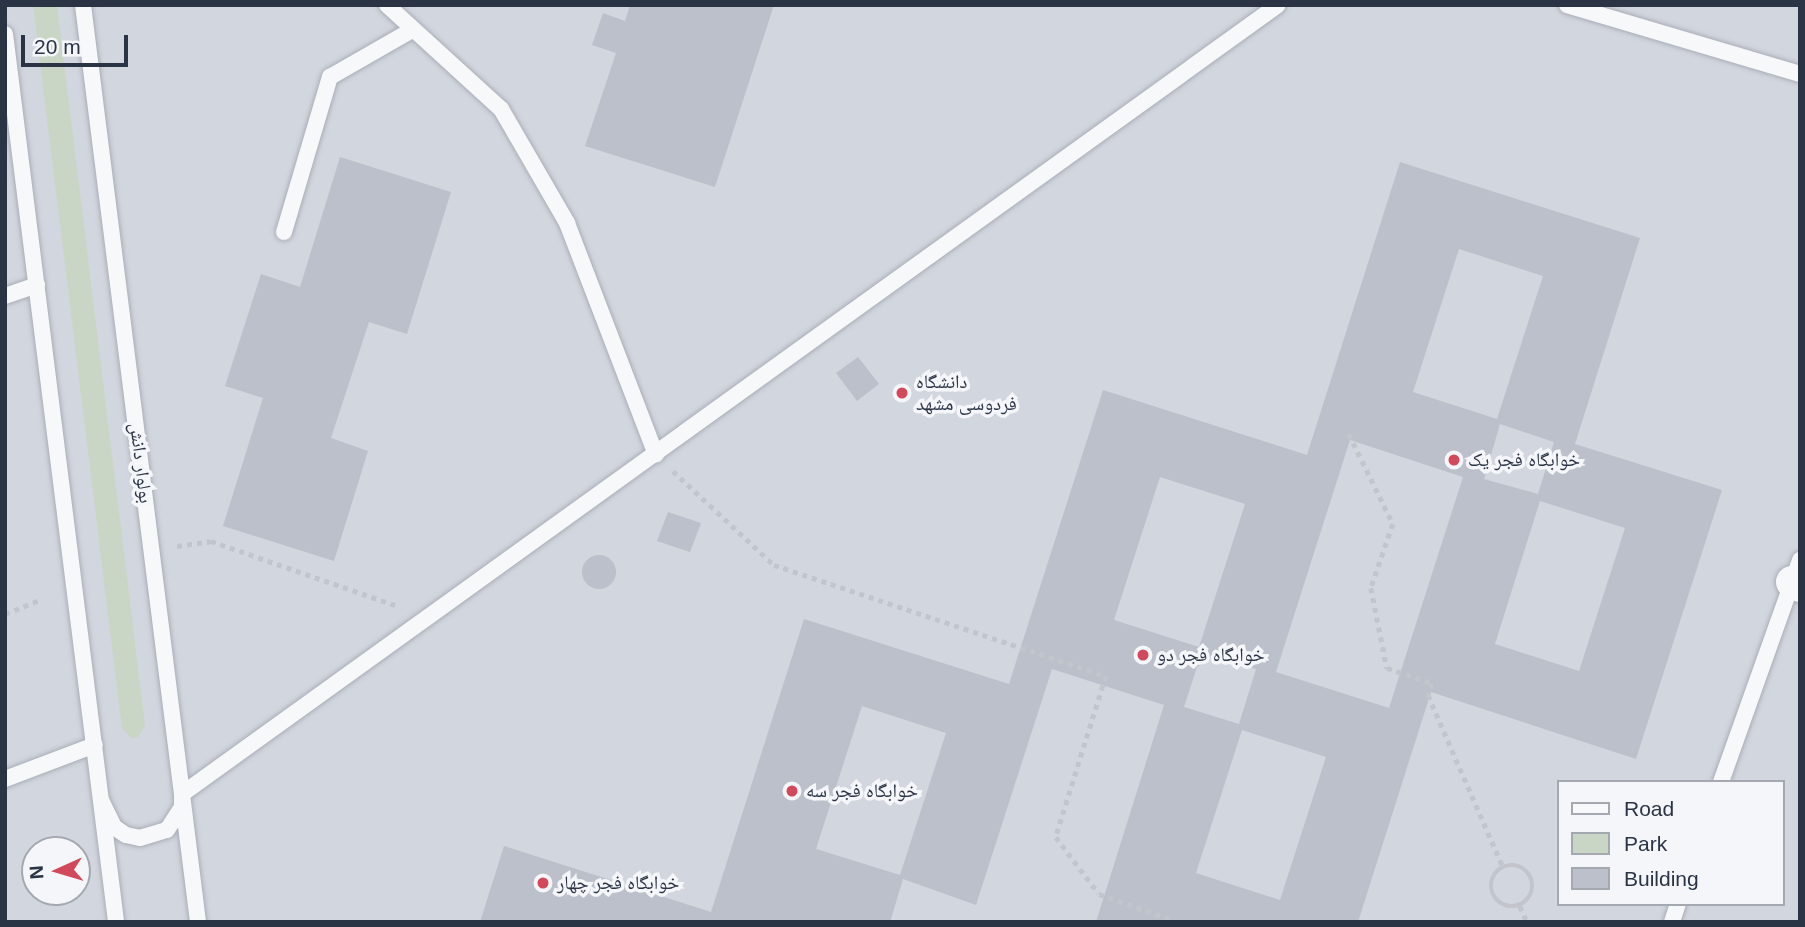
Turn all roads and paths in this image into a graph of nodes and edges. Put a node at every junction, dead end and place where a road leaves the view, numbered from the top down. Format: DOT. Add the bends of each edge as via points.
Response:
graph roads {
  1 [pos="83,5"];
  2 [pos="387,5"];
  3 [pos="1278,5"];
  4 [pos="1567,5"];
  5 [pos="412,30"];
  6 [pos="5,34"];
  7 [pos="1800,74"];
  8 [pos="284,232"];
  9 [pos="37,285"];
  10 [pos="5,296"];
  11 [pos="1349,434"];
  12 [pos="656,455"];
  13 [pos="152,549"];
  14 [pos="1797,576"];
  15 [pos="363,594"];
  16 [pos="40,600"];
  17 [pos="5,614"];
  18 [pos="95,745"];
  19 [pos="5,779"];
  20 [pos="1722,780"];
  21 [pos="182,794"];
  22 [pos="101,800"];
  23 [pos="1503,867"];
  24 [pos="1520,906"];
  25 [pos="116,922"];
  26 [pos="198,922"];
  27 [pos="1178,922"];
  28 [pos="1527,922"];
  1 -- 13 [label="lane, بولوار دانش"];
  2 -- 5 [label="lane"];
  3 -- 12 [label="lane"];
  4 -- 7 [label="lane"];
  5 -- 8 [label="lane" via="330,77"];
  5 -- 12 [label="lane" via="501,109 560,212"];
  6 -- 9 [label="lane"];
  9 -- 10 [label="lane"];
  9 -- 18 [label="lane"];
  11 -- 23 [label="path" via="1393,524 1371,588 1387,667 1432,683 1428,695"];
  12 -- 21 [label="lane"];
  12 -- 27 [label="path" via="774,565 1106,676 1056,837 1099,894"];
  13 -- 15 [label="path" via="211,541"];
  13 -- 21 [label="lane, بولوار دانش"];
  14 -- 20 [label="lane"];
  16 -- 17 [label="path"];
  18 -- 19 [label="lane"];
  18 -- 22 [label="lane"];
  21 -- 22 [label="lane" via="181,807 167,830 140,838 114,827"];
  21 -- 26 [label="lane, بولوار دانش"];
  22 -- 25 [label="lane"];
  23 -- 24 [label="path" via="1492,881 1494,899 1502,905"];
  23 -- 24 [label="path" via="1521,868 1532,882 1528,900"];
  24 -- 28 [label="path"];
}
